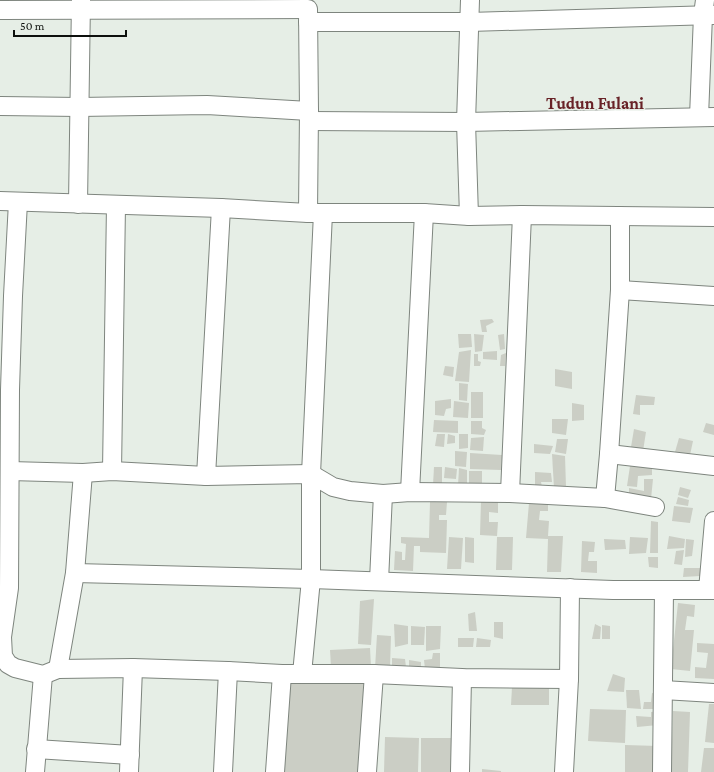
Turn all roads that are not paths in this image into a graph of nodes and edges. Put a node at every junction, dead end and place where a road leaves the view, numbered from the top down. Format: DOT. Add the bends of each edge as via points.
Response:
graph roads {
  1 [pos="470,0"];
  2 [pos="81,5"];
  3 [pos="0,10"];
  4 [pos="308,10"];
  5 [pos="707,10"];
  6 [pos="469,22"];
  7 [pos="0,106"];
  8 [pos="79,107"];
  9 [pos="309,116"];
  10 [pos="706,117"];
  11 [pos="466,122"];
  12 [pos="0,201"];
  13 [pos="18,202"];
  14 [pos="78,204"];
  15 [pos="116,205"];
  16 [pos="221,208"];
  17 [pos="315,213"];
  18 [pos="424,213"];
  19 [pos="522,215"];
  20 [pos="469,216"];
  21 [pos="620,216"];
  22 [pos="714,217"];
  23 [pos="620,290"];
  24 [pos="7,296"];
  25 [pos="714,296"];
  26 [pos="5,390"];
  27 [pos="609,454"];
  28 [pos="714,466"];
  29 [pos="10,471"];
  30 [pos="112,471"];
  31 [pos="84,473"];
  32 [pos="311,474"];
  33 [pos="206,476"];
  34 [pos="410,492"];
  35 [pos="510,493"];
  36 [pos="383,494"];
  37 [pos="605,498"];
  38 [pos="655,507"];
  39 [pos="714,521"];
  40 [pos="75,573"];
  41 [pos="311,579"];
  42 [pos="379,581"];
  43 [pos="570,588"];
  44 [pos="664,590"];
  45 [pos="711,590"];
  46 [pos="133,668"];
  47 [pos="228,671"];
  48 [pos="50,672"];
  49 [pos="282,674"];
  50 [pos="302,674"];
  51 [pos="374,674"];
  52 [pos="462,678"];
  53 [pos="569,679"];
  54 [pos="663,690"];
  55 [pos="714,693"];
  56 [pos="36,749"];
  57 [pos="130,764"];
  58 [pos="35,772"];
  59 [pos="223,772"];
  60 [pos="276,772"];
  61 [pos="367,772"];
  62 [pos="460,772"];
  63 [pos="564,772"];
  64 [pos="662,772"];
  1 -- 6 [label="street"];
  2 -- 3 [label="street"];
  2 -- 4 [label="street"];
  2 -- 8 [label="street"];
  4 -- 6 [label="street"];
  4 -- 9 [label="street"];
  5 -- 6 [label="street"];
  5 -- 10 [label="street"];
  6 -- 11 [label="street"];
  7 -- 8 [label="street"];
  8 -- 9 [label="street" via="207,105"];
  8 -- 14 [label="street"];
  9 -- 11 [label="street"];
  9 -- 17 [label="street"];
  10 -- 11 [label="street"];
  11 -- 20 [label="street"];
  12 -- 13 [label="street"];
  13 -- 14 [label="street"];
  13 -- 24 [label="street"];
  14 -- 15 [label="street"];
  15 -- 16 [label="street"];
  15 -- 30 [label="street"];
  16 -- 17 [label="street"];
  16 -- 33 [label="street"];
  17 -- 18 [label="street"];
  17 -- 32 [label="street"];
  18 -- 20 [label="street"];
  18 -- 34 [label="street"];
  19 -- 20 [label="street"];
  19 -- 21 [label="street"];
  19 -- 35 [label="street"];
  21 -- 22 [label="street"];
  21 -- 23 [label="street"];
  23 -- 25 [label="street"];
  23 -- 27 [label="street"];
  24 -- 26 [label="street"];
  26 -- 29 [label="street"];
  27 -- 28 [label="street"];
  27 -- 37 [label="street"];
  29 -- 31 [label="street"];
  29 -- 48 [label="street" via="9,588 2,637 3,656 8,664 15,668"];
  30 -- 31 [label="street"];
  30 -- 33 [label="street"];
  31 -- 40 [label="street"];
  32 -- 33 [label="street"];
  32 -- 36 [label="street" via="333,487"];
  32 -- 41 [label="street"];
  34 -- 35 [label="street"];
  34 -- 36 [label="street"];
  35 -- 37 [label="street"];
  36 -- 42 [label="street"];
  37 -- 38 [label="street"];
  39 -- 45 [label="street"];
  40 -- 41 [label="street"];
  40 -- 48 [label="street"];
  41 -- 42 [label="street"];
  41 -- 50 [label="street"];
  42 -- 43 [label="street"];
  43 -- 44 [label="street"];
  43 -- 53 [label="street"];
  44 -- 45 [label="street"];
  44 -- 54 [label="street"];
  46 -- 47 [label="street"];
  46 -- 48 [label="street"];
  46 -- 57 [label="street"];
  47 -- 49 [label="street"];
  47 -- 59 [label="street"];
  48 -- 56 [label="street"];
  49 -- 50 [label="street"];
  49 -- 60 [label="street"];
  50 -- 51 [label="street"];
  51 -- 52 [label="street"];
  51 -- 61 [label="street"];
  52 -- 53 [label="street"];
  52 -- 62 [label="street"];
  53 -- 63 [label="street"];
  54 -- 55 [label="street"];
  54 -- 64 [label="street"];
  56 -- 57 [label="street"];
  56 -- 58 [label="street"];
}
